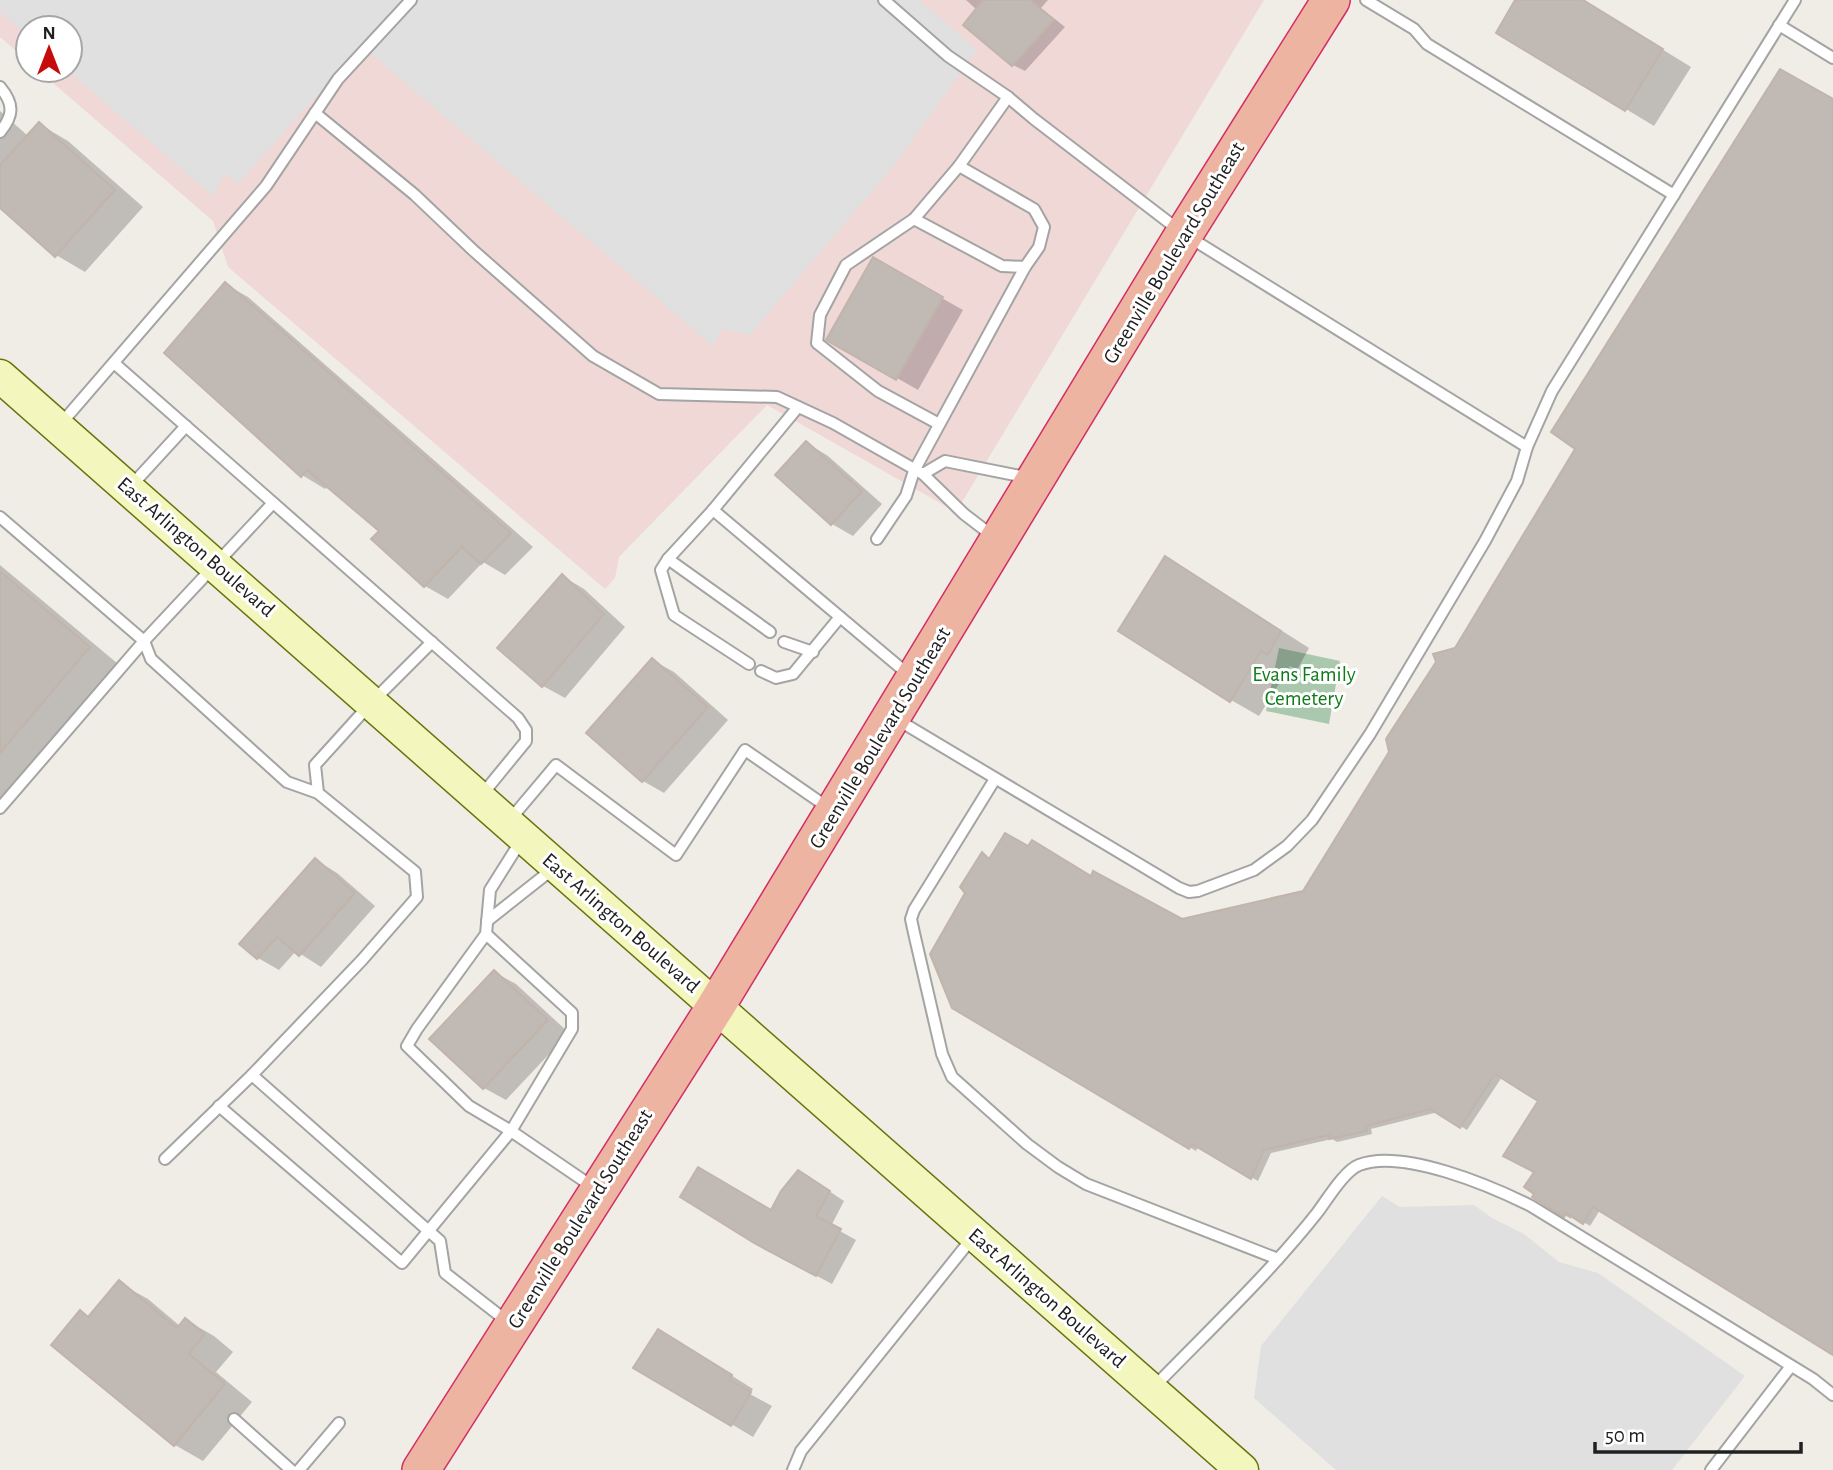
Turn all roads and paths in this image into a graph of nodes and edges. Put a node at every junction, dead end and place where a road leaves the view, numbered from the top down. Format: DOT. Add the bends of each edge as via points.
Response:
graph roads {
  1 [pos="411,0"];
  2 [pos="884,0"];
  3 [pos="1331,0"];
  4 [pos="1366,0"];
  5 [pos="1796,0"];
  6 [pos="1779,25"];
  7 [pos="1833,58"];
  8 [pos="0,87"];
  9 [pos="1008,97"];
  10 [pos="315,113"];
  11 [pos="0,132"];
  12 [pos="959,166"];
  13 [pos="1674,195"];
  14 [pos="914,219"];
  15 [pos="1184,234"];
  16 [pos="1024,267"];
  17 [pos="114,363"];
  18 [pos="0,376"];
  19 [pos="798,407"];
  20 [pos="939,424"];
  21 [pos="186,426"];
  22 [pos="59,427"];
  23 [pos="1527,447"];
  24 [pos="918,472"];
  25 [pos="1037,479"];
  26 [pos="129,488"];
  27 [pos="273,503"];
  28 [pos="713,510"];
  29 [pos="0,517"];
  30 [pos="877,539"];
  31 [pos="999,541"];
  32 [pos="668,559"];
  33 [pos="215,564"];
  34 [pos="841,617"];
  35 [pos="770,632"];
  36 [pos="144,641"];
  37 [pos="432,642"];
  38 [pos="784,642"];
  39 [pos="813,652"];
  40 [pos="749,664"];
  41 [pos="761,671"];
  42 [pos="915,681"];
  43 [pos="372,702"];
  44 [pos="892,716"];
  45 [pos="995,779"];
  46 [pos="318,793"];
  47 [pos="480,798"];
  48 [pos="0,808"];
  49 [pos="835,813"];
  50 [pos="516,830"];
  51 [pos="557,866"];
  52 [pos="487,921"];
  53 [pos="486,934"];
  54 [pos="716,1006"];
  55 [pos="252,1075"];
  56 [pos="219,1106"];
  57 [pos="511,1131"];
  58 [pos="165,1159"];
  59 [pos="598,1191"];
  60 [pos="430,1232"];
  61 [pos="975,1235"];
  62 [pos="1278,1259"];
  63 [pos="512,1325"];
  64 [pos="1791,1366"];
  65 [pos="1151,1390"];
  66 [pos="1833,1395"];
  67 [pos="234,1419"];
  68 [pos="339,1423"];
  69 [pos="291,1470"];
  70 [pos="299,1470"];
  71 [pos="421,1470"];
  72 [pos="793,1470"];
  73 [pos="1242,1470"];
  74 [pos="1711,1470"];
  1 -- 10 [label="lane" via="338,79"];
  2 -- 9 [label="lane" via="948,56"];
  3 -- 15 [label="highway, Greenville Boulevard Southeast"];
  4 -- 13 [label="lane" via="1414,29 1427,44"];
  5 -- 6 [label="lane"];
  6 -- 7 [label="lane"];
  6 -- 13 [label="lane"];
  8 -- 11 [label="lane" via="10,100 12,113"];
  9 -- 12 [label="lane"];
  9 -- 15 [label="lane"];
  10 -- 17 [label="lane" via="266,186"];
  10 -- 19 [label="lane" via="415,195 593,356 659,394 777,397"];
  12 -- 14 [label="lane"];
  12 -- 16 [label="lane" via="1034,209 1044,227 1039,247"];
  13 -- 23 [label="lane" via="1552,391"];
  14 -- 16 [label="lane" via="1002,266"];
  14 -- 20 [label="lane" via="846,265 820,315 817,343 878,391"];
  15 -- 23 [label="lane"];
  15 -- 25 [label="highway, Greenville Boulevard Southeast"];
  16 -- 20 [label="lane"];
  17 -- 21 [label="lane"];
  17 -- 22 [label="lane"];
  18 -- 22 [label="main road, East Arlington Boulevard"];
  19 -- 24 [label="lane"];
  19 -- 28 [label="lane"];
  20 -- 24 [label="lane"];
  21 -- 26 [label="lane"];
  21 -- 27 [label="lane"];
  22 -- 26 [label="main road, East Arlington Boulevard"];
  23 -- 45 [label="lane" via="1517,481 1485,541 1370,734 1312,820 1254,870 1189,892"];
  24 -- 25 [label="lane" via="945,461"];
  24 -- 30 [label="lane"];
  24 -- 31 [label="lane"];
  25 -- 31 [label="highway, Greenville Boulevard Southeast"];
  26 -- 33 [label="main road, East Arlington Boulevard"];
  27 -- 33 [label="lane"];
  27 -- 37 [label="lane"];
  28 -- 32 [label="lane"];
  28 -- 34 [label="lane"];
  29 -- 36 [label="lane"];
  31 -- 42 [label="highway, Greenville Boulevard Southeast"];
  32 -- 35 [label="lane"];
  32 -- 40 [label="lane" via="661,570 674,615"];
  33 -- 36 [label="lane"];
  33 -- 43 [label="main road, East Arlington Boulevard"];
  34 -- 39 [label="lane"];
  34 -- 42 [label="lane"];
  36 -- 46 [label="lane" via="152,659 287,782"];
  36 -- 48 [label="lane"];
  37 -- 43 [label="lane"];
  37 -- 47 [label="lane" via="526,730 526,741"];
  38 -- 39 [label="lane"];
  39 -- 41 [label="lane" via="793,674 776,678"];
  42 -- 44 [label="highway, Greenville Boulevard Southeast"];
  43 -- 46 [label="lane" via="315,765"];
  43 -- 47 [label="main road, East Arlington Boulevard"];
  44 -- 45 [label="lane"];
  44 -- 49 [label="highway, Greenville Boulevard Southeast"];
  45 -- 62 [label="lane" via="911,919 942,1054 952,1077 1027,1144 1086,1184"];
  46 -- 55 [label="lane" via="415,872 416,897"];
  47 -- 50 [label="main road, East Arlington Boulevard"];
  49 -- 50 [label="lane" via="745,750 676,855 556,765"];
  49 -- 54 [label="highway, Greenville Boulevard Southeast"];
  50 -- 51 [label="main road, East Arlington Boulevard"];
  50 -- 52 [label="lane" via="490,890"];
  51 -- 52 [label="lane"];
  51 -- 54 [label="main road, East Arlington Boulevard"];
  52 -- 53 [label="lane"];
  53 -- 57 [label="lane" via="572,1013 572,1029"];
  53 -- 57 [label="lane" via="407,1046 469,1106"];
  54 -- 59 [label="highway, Greenville Boulevard Southeast"];
  54 -- 61 [label="main road, East Arlington Boulevard"];
  55 -- 56 [label="lane"];
  55 -- 60 [label="lane"];
  56 -- 58 [label="lane"];
  56 -- 60 [label="lane" via="401,1263"];
  57 -- 59 [label="lane"];
  57 -- 60 [label="lane"];
  59 -- 63 [label="highway, Greenville Boulevard Southeast"];
  60 -- 63 [label="lane" via="440,1241 445,1273"];
  61 -- 65 [label="main road, East Arlington Boulevard"];
  61 -- 72 [label="lane" via="801,1451"];
  62 -- 64 [label="lane" via="1357,1166 1409,1161 1531,1206"];
  62 -- 65 [label="lane"];
  63 -- 71 [label="highway, Greenville Boulevard Southeast"];
  64 -- 66 [label="lane"];
  64 -- 74 [label="lane"];
  65 -- 73 [label="main road, East Arlington Boulevard"];
  67 -- 69 [label="lane"];
  68 -- 70 [label="lane"];
}
